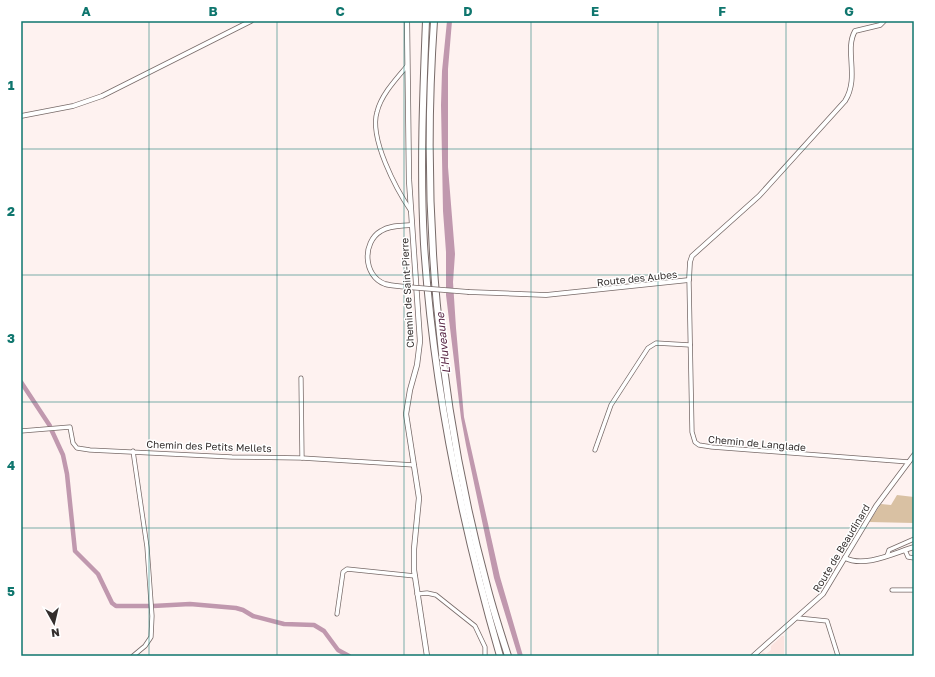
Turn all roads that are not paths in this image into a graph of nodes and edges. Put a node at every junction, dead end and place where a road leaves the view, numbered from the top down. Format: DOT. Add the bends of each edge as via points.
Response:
graph roads {
  1 [pos="251,21"];
  2 [pos="407,21"];
  3 [pos="434,21"];
  4 [pos="884,21"];
  5 [pos="426,23"];
  6 [pos="407,66"];
  7 [pos="21,116"];
  8 [pos="410,211"];
  9 [pos="411,225"];
  10 [pos="689,280"];
  11 [pos="690,345"];
  12 [pos="301,378"];
  13 [pos="21,431"];
  14 [pos="595,450"];
  15 [pos="133,451"];
  16 [pos="914,455"];
  17 [pos="302,458"];
  18 [pos="908,462"];
  19 [pos="414,465"];
  20 [pos="914,540"];
  21 [pos="914,548"];
  22 [pos="905,550"];
  23 [pos="887,556"];
  24 [pos="845,558"];
  25 [pos="914,558"];
  26 [pos="415,576"];
  27 [pos="892,590"];
  28 [pos="914,590"];
  29 [pos="417,594"];
  30 [pos="337,614"];
  31 [pos="798,618"];
  32 [pos="134,656"];
  33 [pos="427,656"];
  34 [pos="485,656"];
  35 [pos="500,656"];
  36 [pos="508,656"];
  37 [pos="753,656"];
  38 [pos="838,656"];
  1 -- 7 [label="street" via="102,96 73,106"];
  2 -- 6 [label="main road, Chemin de Saint-Pierre"];
  3 -- 36 [label="highway" via="430,163 437,309 462,477 486,581"];
  4 -- 10 [label="street, Route des Aubes" via="880,25 855,31 852,43 852,85 845,101 759,196 692,256"];
  5 -- 35 [label="highway" via="422,164 424,243 431,319 455,480 478,582"];
  6 -- 8 [label="main road, Chemin de Saint-Pierre"];
  6 -- 8 [label="street" via="383,98 377,110 374,128 391,175"];
  8 -- 9 [label="main road, Chemin de Saint-Pierre"];
  9 -- 10 [label="street, Route des Aubes, bridge" via="391,227 381,231 371,240 368,265 374,276 385,284 469,292 546,295"];
  9 -- 19 [label="main road, Chemin de Saint-Pierre" via="420,341 406,414"];
  10 -- 11 [label="street, Chemin de Langlade"];
  11 -- 14 [label="street" via="656,342 648,348 611,405"];
  11 -- 18 [label="street, Chemin de Langlade" via="692,432 695,442 699,445"];
  12 -- 17 [label="street"];
  13 -- 15 [label="street, Chemin des Petits Mellets" via="66,426 70,427 73,443 77,448"];
  15 -- 17 [label="street, Chemin des Petits Mellets"];
  15 -- 32 [label="street" via="147,547 152,616 151,637"];
  16 -- 18 [label="street, Route de Beaudinard"];
  17 -- 19 [label="street, Chemin des Petits Mellets"];
  18 -- 24 [label="street, Route de Beaudinard" via="876,506"];
  19 -- 26 [label="main road, Chemin de Saint-Pierre" via="418,498 414,549"];
  20 -- 23 [label="street" via="889,550"];
  21 -- 22 [label="street"];
  22 -- 23 [label="street"];
  22 -- 25 [label="street" via="908,557"];
  23 -- 24 [label="street" via="861,561 850,561"];
  24 -- 31 [label="street, Route de Beaudinard" via="823,594"];
  26 -- 29 [label="main road, Chemin de Saint-Pierre"];
  26 -- 30 [label="street" via="347,568 343,572"];
  27 -- 28 [label="street"];
  29 -- 33 [label="main road, Chemin de Saint-Pierre"];
  29 -- 34 [label="street" via="427,593 436,596 475,626 485,647"];
  31 -- 37 [label="street, Route de Beaudinard"];
  31 -- 38 [label="street" via="827,621"];
}
